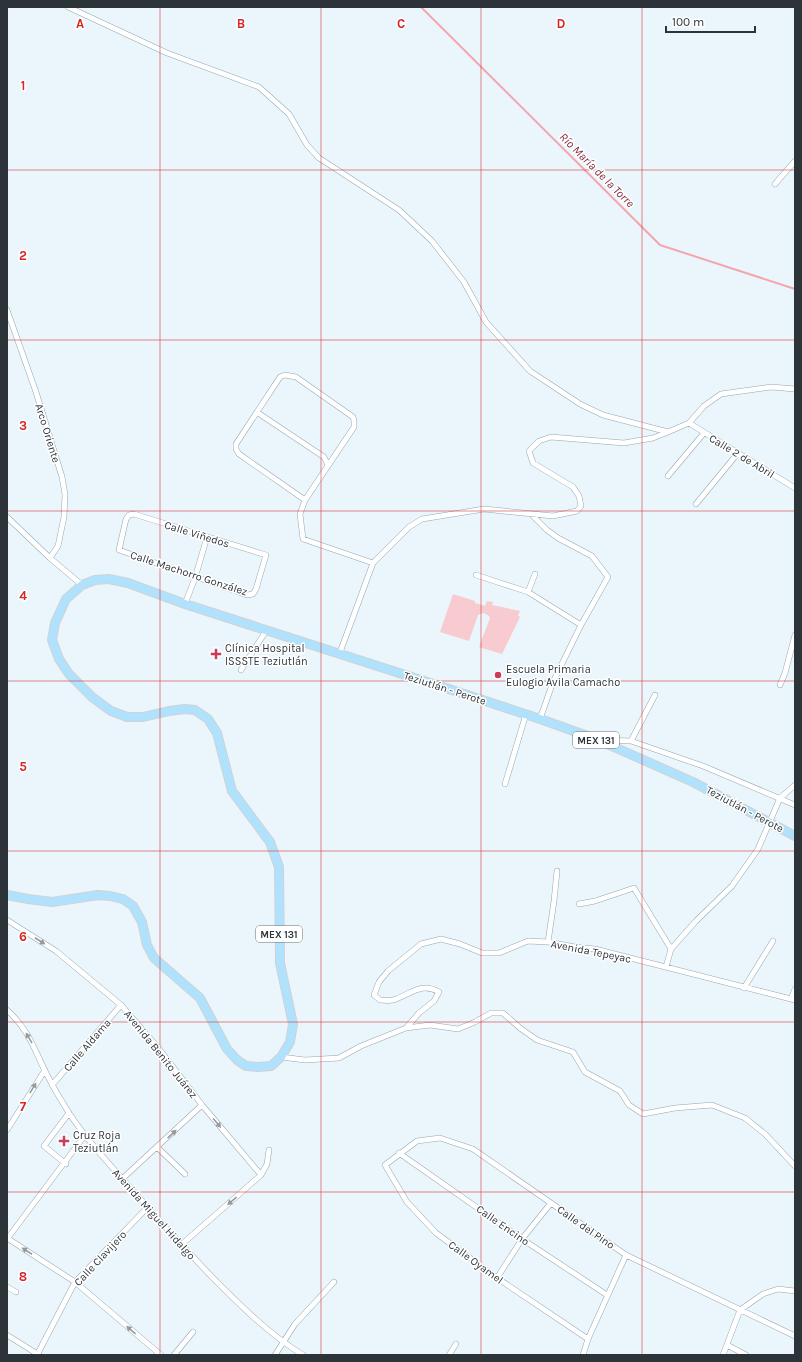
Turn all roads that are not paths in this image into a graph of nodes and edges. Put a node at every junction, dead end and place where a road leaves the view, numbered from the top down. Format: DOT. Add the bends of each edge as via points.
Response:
graph roads {
  1 [pos="68,7"];
  2 [pos="795,161"];
  3 [pos="775,184"];
  4 [pos="7,310"];
  5 [pos="795,389"];
  6 [pos="258,413"];
  7 [pos="689,423"];
  8 [pos="668,432"];
  9 [pos="704,433"];
  10 [pos="738,453"];
  11 [pos="328,465"];
  12 [pos="668,476"];
  13 [pos="795,488"];
  14 [pos="305,500"];
  15 [pos="696,504"];
  16 [pos="531,514"];
  17 [pos="129,515"];
  18 [pos="8,520"];
  19 [pos="207,537"];
  20 [pos="266,555"];
  21 [pos="50,558"];
  22 [pos="373,563"];
  23 [pos="535,574"];
  24 [pos="476,575"];
  25 [pos="195,578"];
  26 [pos="82,585"];
  27 [pos="528,592"];
  28 [pos="185,604"];
  29 [pos="581,625"];
  30 [pos="266,631"];
  31 [pos="795,635"];
  32 [pos="339,654"];
  33 [pos="241,670"];
  34 [pos="780,685"];
  35 [pos="655,695"];
  36 [pos="526,714"];
  37 [pos="540,719"];
  38 [pos="596,740"];
  39 [pos="630,741"];
  40 [pos="505,784"];
  41 [pos="795,785"];
  42 [pos="780,798"];
  43 [pos="795,805"];
  44 [pos="769,823"];
  45 [pos="795,836"];
  46 [pos="557,871"];
  47 [pos="7,895"];
  48 [pos="579,904"];
  49 [pos="7,920"];
  50 [pos="773,941"];
  51 [pos="548,942"];
  52 [pos="671,949"];
  53 [pos="666,967"];
  54 [pos="744,988"];
  55 [pos="795,989"];
  56 [pos="793,1000"];
  57 [pos="121,1005"];
  58 [pos="7,1010"];
  59 [pos="406,1028"];
  60 [pos="281,1057"];
  61 [pos="45,1070"];
  62 [pos="52,1085"];
  63 [pos="202,1105"];
  64 [pos="69,1113"];
  65 [pos="7,1130"];
  66 [pos="86,1136"];
  67 [pos="157,1147"];
  68 [pos="269,1150"];
  69 [pos="399,1153"];
  70 [pos="66,1163"];
  71 [pos="385,1165"];
  72 [pos="795,1166"];
  73 [pos="185,1174"];
  74 [pos="261,1175"];
  75 [pos="122,1179"];
  76 [pos="551,1203"];
  77 [pos="148,1208"];
  78 [pos="8,1239"];
  79 [pos="522,1239"];
  80 [pos="181,1245"];
  81 [pos="626,1255"];
  82 [pos="497,1278"];
  83 [pos="74,1282"];
  84 [pos="334,1282"];
  85 [pos="7,1287"];
  86 [pos="795,1291"];
  87 [pos="16,1292"];
  88 [pos="607,1295"];
  89 [pos="740,1310"];
  90 [pos="193,1332"];
  91 [pos="7,1335"];
  92 [pos="795,1336"];
  93 [pos="588,1339"];
  94 [pos="282,1342"];
  95 [pos="456,1344"];
  96 [pos="727,1346"];
  97 [pos="38,1355"];
  98 [pos="160,1355"];
  99 [pos="174,1355"];
  100 [pos="274,1355"];
  101 [pos="303,1355"];
  102 [pos="449,1355"];
  103 [pos="583,1355"];
  104 [pos="723,1355"];
  105 [pos="746,1355"];
  1 -- 8 [label="street" via="167,53 259,87 288,114 307,145 319,158 399,210 432,241 464,282 486,322 530,371 580,404 603,415"];
  2 -- 3 [label="street"];
  4 -- 21 [label="street, Arco Oriente" via="62,477 64,517 58,546"];
  5 -- 7 [label="street" via="771,388 721,394 704,406"];
  6 -- 11 [label="street" via="324,458"];
  6 -- 11 [label="street" via="280,377 284,375 296,376 353,418 354,427"];
  6 -- 14 [label="street" via="236,444 236,449 239,454"];
  7 -- 8 [label="street"];
  7 -- 9 [label="street, Calle 2 de Abril"];
  8 -- 16 [label="street" via="653,438 624,443 550,437 539,441 529,451 533,463 574,487 581,506 577,511 553,516"];
  9 -- 10 [label="street, Calle 2 de Abril"];
  9 -- 12 [label="street"];
  10 -- 13 [label="street, Calle 2 de Abril"];
  10 -- 15 [label="street"];
  11 -- 14 [label="street"];
  14 -- 22 [label="street" via="300,514 303,538"];
  16 -- 22 [label="street" via="484,509 422,519 409,527"];
  16 -- 29 [label="street" via="558,538 592,556 608,577"];
  17 -- 19 [label="street, Calle Viñedos" via="134,514"];
  17 -- 25 [label="street, Calle Machorro González" via="120,550"];
  18 -- 21 [label="street"];
  19 -- 20 [label="street, Calle Viñedos"];
  19 -- 25 [label="street"];
  20 -- 25 [label="street, Calle Machorro González" via="253,594 247,595"];
  21 -- 26 [label="street"];
  22 -- 32 [label="street"];
  23 -- 27 [label="street"];
  24 -- 27 [label="street"];
  25 -- 28 [label="street"];
  26 -- 28 [label="main road, Teziutlán - Perote / MEX 131" via="95,580 109,579 128,583"];
  26 -- 60 [label="main road, MEX 131" via="66,599 55,623 52,640 59,659 69,674 92,697 111,711 127,717 195,710 208,719 217,733 232,790 270,842 279,867 280,963 293,1024 290,1042"];
  27 -- 29 [label="street"];
  28 -- 30 [label="main road, Teziutlán - Perote / MEX 131"];
  29 -- 37 [label="street" via="553,682"];
  30 -- 32 [label="main road, Teziutlán - Perote / MEX 131"];
  30 -- 33 [label="street"];
  31 -- 34 [label="street"];
  32 -- 36 [label="main road, Teziutlán - Perote / MEX 131"];
  35 -- 39 [label="street"];
  36 -- 37 [label="main road, Teziutlán - Perote / MEX 131"];
  36 -- 40 [label="street"];
  37 -- 38 [label="main road, Teziutlán - Perote / MEX 131"];
  38 -- 39 [label="street"];
  38 -- 44 [label="main road, Teziutlán - Perote / MEX 131" via="693,782"];
  39 -- 42 [label="street" via="702,766"];
  41 -- 42 [label="street"];
  42 -- 43 [label="street"];
  42 -- 44 [label="street"];
  44 -- 45 [label="main road, Teziutlán - Perote / MEX 131"];
  44 -- 52 [label="street" via="758,849 732,886"];
  46 -- 51 [label="street"];
  47 -- 60 [label="main road" via="52,902 98,895 123,899 133,906 142,922 147,945 154,958 200,998 227,1049 237,1060 246,1066 258,1067 271,1066"];
  48 -- 52 [label="street" via="634,888"];
  49 -- 57 [label="street, Avenida Benito Juárez, one-way" via="56,951"];
  50 -- 54 [label="street"];
  51 -- 53 [label="street, Avenida Tepeyac" via="595,949"];
  51 -- 59 [label="street, Avenida Tepeyac" via="528,941 499,953 482,953 442,939 421,944 388,971 379,982 374,995 380,1000 392,1000 427,988 439,992"];
  52 -- 53 [label="street"];
  53 -- 54 [label="street, Avenida Tepeyac"];
  54 -- 56 [label="street, Avenida Tepeyac"];
  55 -- 56 [label="street"];
  57 -- 62 [label="street, Calle Aldama"];
  57 -- 63 [label="street, Avenida Benito Juárez"];
  61 -- 58 [label="street, Avenida Miguel Hidalgo, one-way" via="19,1020"];
  59 -- 60 [label="street, Avenida Tepeyac" via="339,1058 305,1060"];
  59 -- 72 [label="street" via="430,1025 458,1029 491,1013 503,1013 537,1040 573,1052 585,1072 620,1091 629,1105 643,1114 712,1105 745,1118 765,1134"];
  61 -- 62 [label="street, Avenida Miguel Hidalgo"];
  65 -- 61 [label="street, one-way"];
  62 -- 64 [label="street, Avenida Miguel Hidalgo"];
  67 -- 63 [label="street, one-way"];
  63 -- 74 [label="street, Avenida Benito Juárez, one-way"];
  64 -- 66 [label="street, Avenida Miguel Hidalgo"];
  64 -- 70 [label="street" via="45,1146"];
  66 -- 70 [label="street"];
  66 -- 75 [label="street, Avenida Miguel Hidalgo"];
  67 -- 73 [label="street"];
  67 -- 75 [label="street"];
  68 -- 74 [label="street" via="267,1164"];
  69 -- 71 [label="street, Calle del Pino"];
  69 -- 76 [label="street, Calle del Pino" via="417,1140 440,1138 473,1149"];
  69 -- 79 [label="street, Calle Encino"];
  70 -- 78 [label="street"];
  71 -- 82 [label="street, Calle Oyamel" via="407,1202 436,1233"];
  74 -- 80 [label="street, one-way"];
  75 -- 77 [label="street, Avenida Miguel Hidalgo"];
  76 -- 79 [label="street"];
  76 -- 81 [label="street, Calle del Pino"];
  77 -- 80 [label="street, Avenida Miguel Hidalgo"];
  77 -- 83 [label="street, Calle Clavijero"];
  83 -- 78 [label="street, one-way"];
  79 -- 82 [label="street"];
  79 -- 88 [label="street, Calle Encino"];
  80 -- 94 [label="street, Avenida Miguel Hidalgo" via="240,1305"];
  81 -- 88 [label="street"];
  81 -- 89 [label="street, Calle del Pino"];
  82 -- 93 [label="street, Calle Oyamel"];
  83 -- 97 [label="street, Calle Clavijero"];
  98 -- 83 [label="street, one-way"];
  84 -- 94 [label="street"];
  85 -- 87 [label="street"];
  86 -- 89 [label="street" via="778,1289 763,1294"];
  88 -- 93 [label="street"];
  89 -- 92 [label="street, Calle del Pino"];
  89 -- 96 [label="street"];
  90 -- 99 [label="street"];
  91 -- 97 [label="street"];
  93 -- 103 [label="street"];
  94 -- 100 [label="street"];
  94 -- 101 [label="street, Avenida Miguel Hidalgo"];
  95 -- 102 [label="street"];
  96 -- 104 [label="street"];
  96 -- 105 [label="street"];
}
